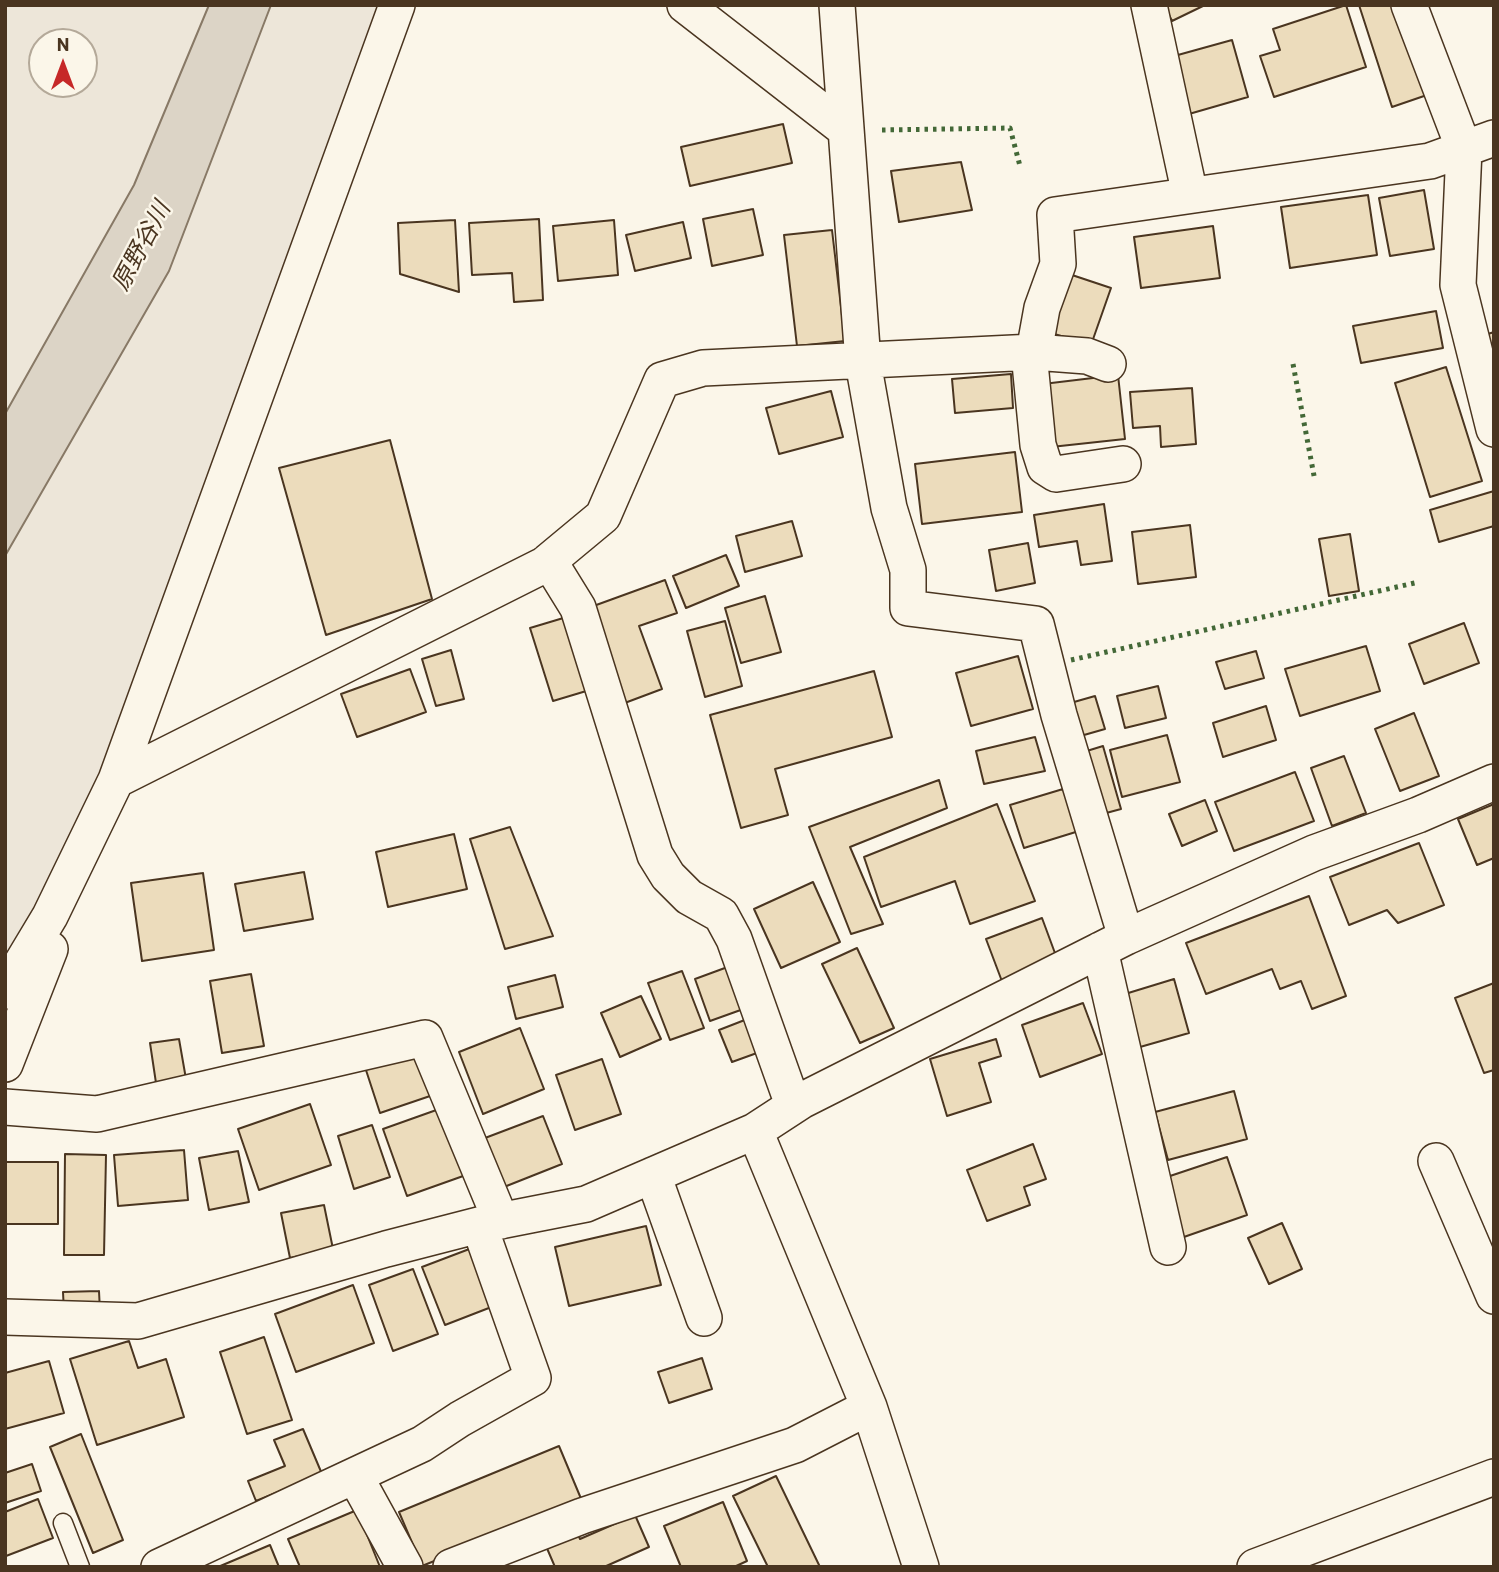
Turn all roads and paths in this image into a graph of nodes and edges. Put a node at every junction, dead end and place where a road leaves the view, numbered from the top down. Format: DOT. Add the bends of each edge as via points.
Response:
graph roads {
  1 [pos="397,5"];
  2 [pos="685,5"];
  3 [pos="837,5"];
  4 [pos="1149,5"];
  5 [pos="1409,5"];
  6 [pos="846,130"];
  7 [pos="1479,143"];
  8 [pos="1190,195"];
  9 [pos="1032,352"];
  10 [pos="863,362"];
  11 [pos="1108,364"];
  12 [pos="1494,429"];
  13 [pos="1123,464"];
  14 [pos="549,561"];
  15 [pos="117,780"];
  16 [pos="1494,782"];
  17 [pos="50,916"];
  18 [pos="1113,944"];
  19 [pos="5,991"];
  20 [pos="5,1064"];
  21 [pos="793,1105"];
  22 [pos="5,1108"];
  23 [pos="755,1131"];
  24 [pos="1436,1161"];
  25 [pos="653,1175"];
  26 [pos="490,1223"];
  27 [pos="1168,1247"];
  28 [pos="1494,1296"];
  29 [pos="5,1317"];
  30 [pos="704,1318"];
  31 [pos="869,1407"];
  32 [pos="1494,1477"];
  33 [pos="356,1478"];
  34 [pos="63,1523"];
  35 [pos="80,1567"];
  36 [pos="159,1567"];
  37 [pos="405,1567"];
  38 [pos="451,1567"];
  39 [pos="921,1567"];
  40 [pos="1255,1567"];
  1 -- 15 [label="street"];
  2 -- 6 [label="street"];
  3 -- 6 [label="street"];
  4 -- 8 [label="street"];
  5 -- 7 [label="street"];
  6 -- 10 [label="street"];
  7 -- 8 [label="street" via="1430,161"];
  7 -- 12 [label="street" via="1458,285"];
  8 -- 9 [label="street" via="1055,215 1058,264"];
  9 -- 10 [label="street"];
  9 -- 11 [label="street" via="1087,356"];
  9 -- 13 [label="street" via="1038,446 1045,467 1056,474"];
  10 -- 14 [label="street" via="703,368 662,380 603,516"];
  10 -- 18 [label="street" via="889,508 908,570 908,608 1036,624"];
  14 -- 15 [label="street"];
  14 -- 21 [label="street" via="578,608 654,855 689,897 721,915 734,939"];
  15 -- 17 [label="street"];
  16 -- 18 [label="street" via="1314,853"];
  17 -- 19 [label="street"];
  17 -- 20 [label="street" via="55,935"];
  18 -- 21 [label="street"];
  18 -- 27 [label="street"];
  21 -- 23 [label="street"];
  22 -- 26 [label="street" via="96,1114 425,1038"];
  23 -- 25 [label="street"];
  23 -- 31 [label="street"];
  24 -- 28 [label="street"];
  25 -- 26 [label="street" via="586,1204"];
  25 -- 30 [label="street"];
  26 -- 29 [label="street" via="138,1321"];
  26 -- 33 [label="street" via="533,1378"];
  31 -- 38 [label="street" via="795,1445 582,1516"];
  31 -- 39 [label="street"];
  32 -- 40 [label="street"];
  33 -- 36 [label="street"];
  33 -- 37 [label="street"];
  34 -- 35 [label="lane"];
}
